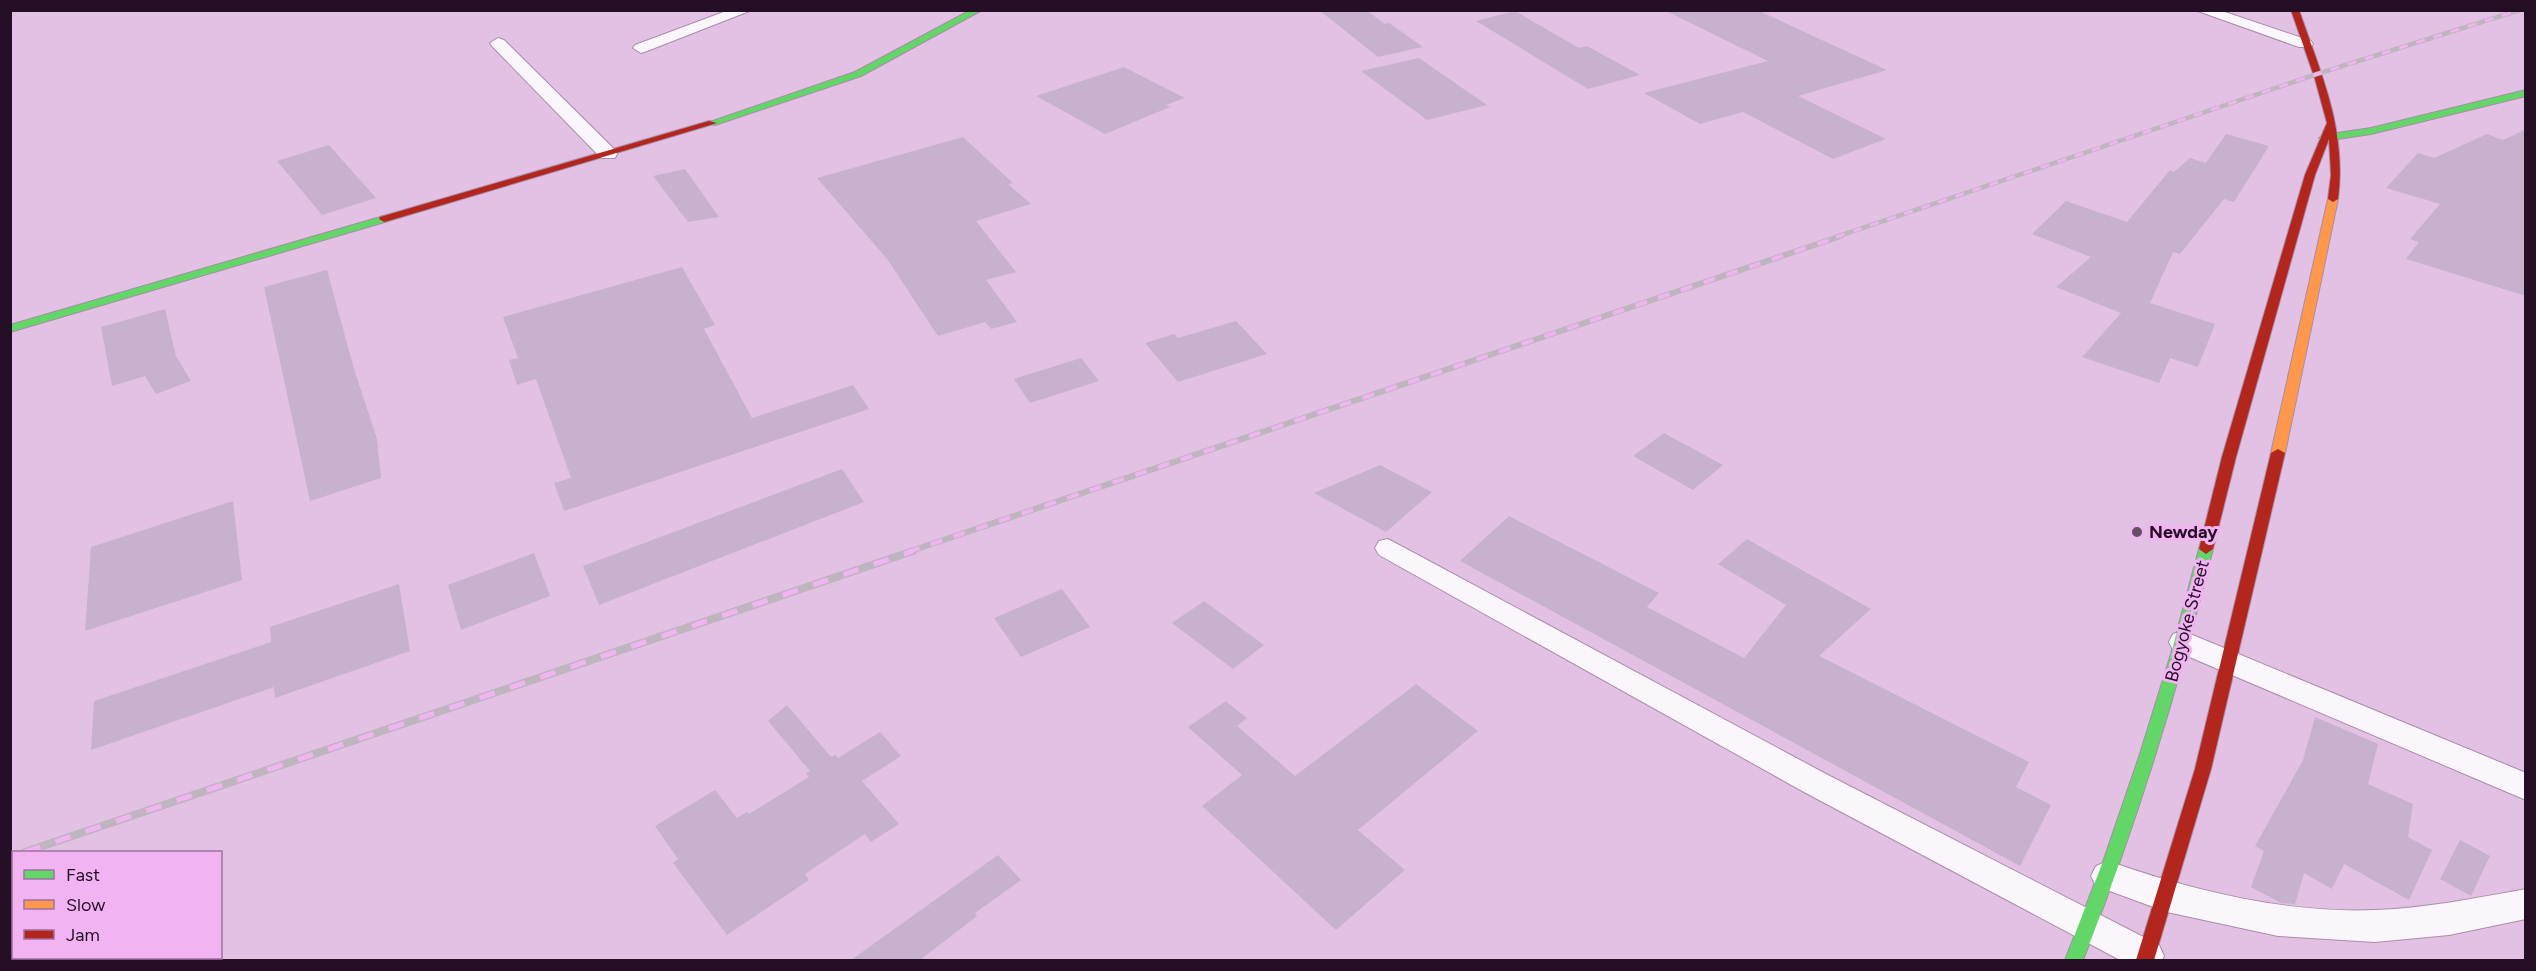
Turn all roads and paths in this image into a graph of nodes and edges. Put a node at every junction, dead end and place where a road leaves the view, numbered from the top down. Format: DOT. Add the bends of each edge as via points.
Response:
graph roads {
  1 [pos="745,10"];
  2 [pos="978,10"];
  3 [pos="2202,10"];
  4 [pos="2295,10"];
  5 [pos="498,43"];
  6 [pos="2305,44"];
  7 [pos="640,48"];
  8 [pos="2526,93"];
  9 [pos="2330,134"];
  10 [pos="608,154"];
  11 [pos="2301,267"];
  12 [pos="10,329"];
  13 [pos="1388,548"];
  14 [pos="2184,642"];
  15 [pos="2230,660"];
  16 [pos="2526,787"];
  17 [pos="2109,876"];
  18 [pos="2167,897"];
  19 [pos="2526,904"];
  20 [pos="2089,928"];
  21 [pos="2146,958"];
  22 [pos="2074,960"];
  1 -- 7 [label="street"];
  2 -- 10 [label="main road" via="858,74 759,109"];
  3 -- 6 [label="street"];
  4 -- 6 [label="main road"];
  5 -- 10 [label="street"];
  6 -- 9 [label="main road" via="2317,74"];
  8 -- 9 [label="main road"];
  9 -- 11 [label="main road, Bogyoke Street" via="2310,175"];
  9 -- 11 [label="main road, Bogyoke Street" via="2337,182"];
  10 -- 12 [label="main road"];
  11 -- 14 [label="main road, Bogyoke Street" via="2229,457"];
  11 -- 15 [label="main road, Bogyoke Street" via="2289,369"];
  13 -- 20 [label="street" via="1815,783"];
  14 -- 15 [label="street"];
  14 -- 17 [label="main road, Bogyoke Street"];
  15 -- 16 [label="street"];
  15 -- 18 [label="main road, Bogyoke Street"];
  17 -- 18 [label="street"];
  17 -- 20 [label="main road, Bogyoke Street"];
  18 -- 19 [label="street" via="2278,920 2374,926 2449,919"];
  18 -- 21 [label="main road, Bogyoke Street"];
  20 -- 21 [label="street"];
  20 -- 22 [label="main road, Bogyoke Street"];
}
